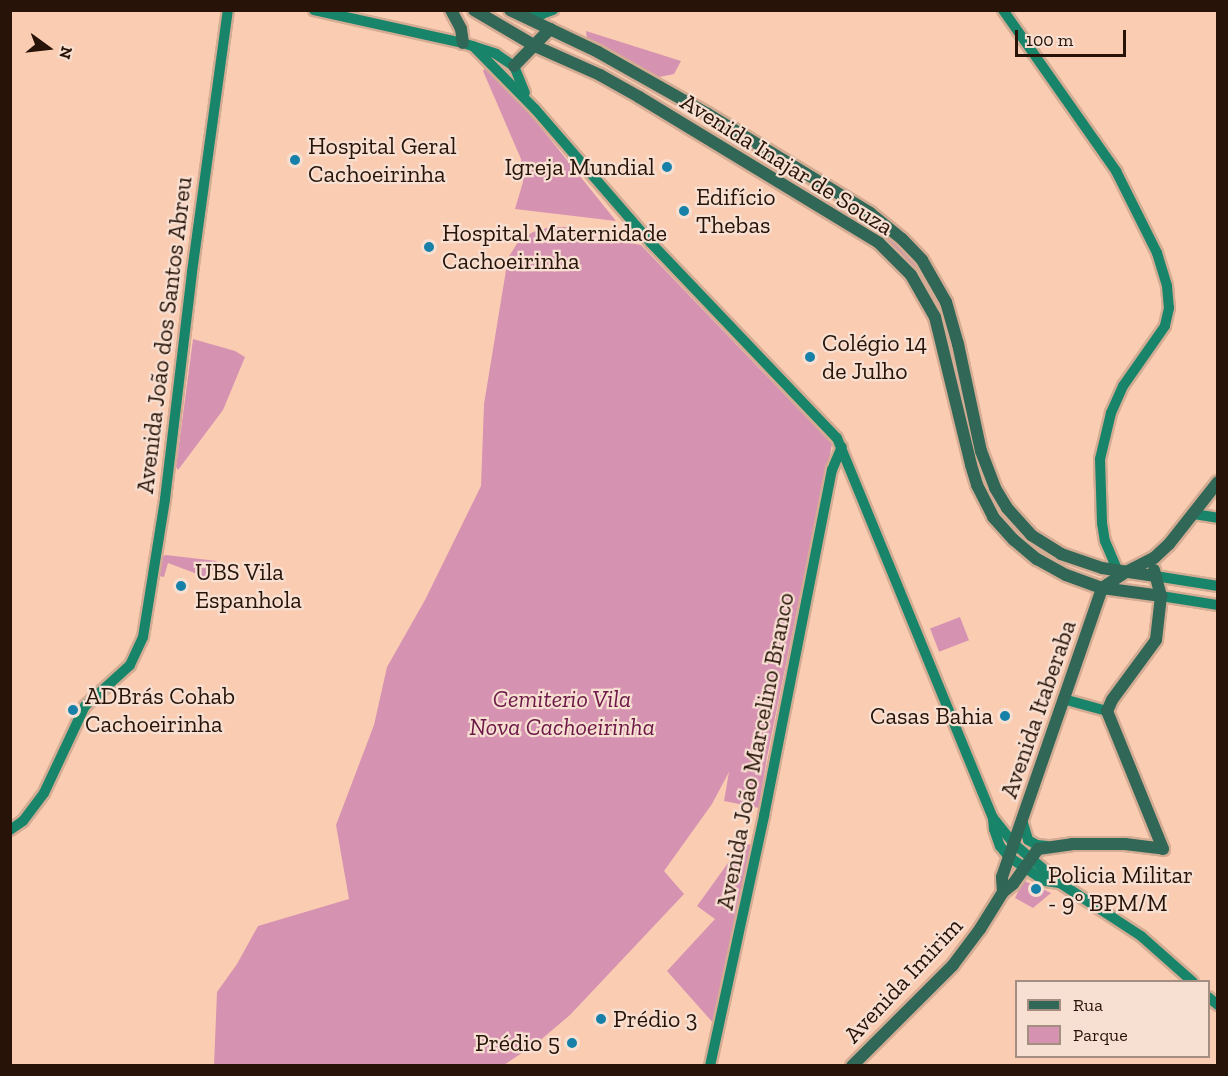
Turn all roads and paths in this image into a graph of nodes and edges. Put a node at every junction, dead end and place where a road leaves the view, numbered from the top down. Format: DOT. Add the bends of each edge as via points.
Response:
graph roads {
  1 [pos="228,10"];
  2 [pos="315,10"];
  3 [pos="451,10"];
  4 [pos="474,10"];
  5 [pos="510,10"];
  6 [pos="519,10"];
  7 [pos="530,10"];
  8 [pos="1003,10"];
  9 [pos="554,18"];
  10 [pos="534,23"];
  11 [pos="468,45"];
  12 [pos="535,46"];
  13 [pos="514,66"];
  14 [pos="535,109"];
  15 [pos="886,225"];
  16 [pos="873,238"];
  17 [pos="842,447"];
  18 [pos="1218,482"];
  19 [pos="1194,514"];
  20 [pos="1218,518"];
  21 [pos="1105,541"];
  22 [pos="1155,558"];
  23 [pos="1093,566"];
  24 [pos="1121,572"];
  25 [pos="1155,576"];
  26 [pos="1218,586"];
  27 [pos="1102,588"];
  28 [pos="1161,596"];
  29 [pos="1218,599"];
  30 [pos="1196,601"];
  31 [pos="1218,605"];
  32 [pos="131,661"];
  33 [pos="1063,699"];
  34 [pos="1107,711"];
  35 [pos="1023,816"];
  36 [pos="993,818"];
  37 [pos="10,825"];
  38 [pos="10,830"];
  39 [pos="1013,843"];
  40 [pos="1052,846"];
  41 [pos="1009,856"];
  42 [pos="1030,857"];
  43 [pos="1023,868"];
  44 [pos="1045,868"];
  45 [pos="1060,883"];
  46 [pos="1003,892"];
  47 [pos="1192,980"];
  48 [pos="710,1065"];
  49 [pos="852,1065"];
  1 -- 32 [label="main road, Avenida João dos Santos Abreu" via="152,590 143,637"];
  2 -- 11 [label="main road"];
  3 -- 11 [label="main road"];
  4 -- 12 [label="main road, Avenida Inajar de Souza"];
  5 -- 10 [label="main road, Avenida Inajar de Souza"];
  6 -- 10 [label="main road"];
  7 -- 9 [label="main road"];
  8 -- 21 [label="main road" via="1116,171 1157,253 1167,286 1169,308 1165,326 1123,386 1104,437 1099,481"];
  9 -- 10 [label="main road, Avenida Inajar de Souza"];
  9 -- 12 [label="main road"];
  9 -- 15 [label="main road, Avenida Inajar de Souza" via="598,52 823,183"];
  11 -- 13 [label="main road" via="496,54"];
  11 -- 14 [label="main road"];
  12 -- 13 [label="main road"];
  12 -- 16 [label="main road, Avenida Inajar de Souza" via="600,75"];
  13 -- 14 [label="main road"];
  14 -- 17 [label="main road" via="651,243"];
  15 -- 16 [label="main road" via="876,228"];
  15 -- 23 [label="main road, Avenida Inajar de Souza" via="922,261 946,302 981,451 1003,503 1046,546"];
  16 -- 27 [label="main road, Avenida Inajar de Souza" via="911,275 935,317 971,465 993,517 1037,559"];
  17 -- 36 [label="main road"];
  17 -- 48 [label="main road, Avenida João Marcelino Branco" via="831,470 764,816"];
  18 -- 19 [label="main road"];
  19 -- 20 [label="main road"];
  19 -- 22 [label="main road"];
  21 -- 23 [label="main road" via="1103,556"];
  21 -- 24 [label="main road"];
  22 -- 24 [label="main road"];
  22 -- 25 [label="main road"];
  23 -- 24 [label="main road, Avenida Inajar de Souza"];
  24 -- 25 [label="main road, Avenida Inajar de Souza"];
  24 -- 27 [label="main road"];
  25 -- 26 [label="main road, Avenida Inajar de Souza"];
  25 -- 28 [label="main road"];
  27 -- 28 [label="main road, Avenida Inajar de Souza"];
  27 -- 33 [label="main road, Avenida Itaberaba"];
  28 -- 30 [label="main road, Avenida Inajar de Souza"];
  28 -- 34 [label="main road" via="1156,640"];
  29 -- 30 [label="main road"];
  30 -- 31 [label="main road, Avenida Inajar de Souza"];
  32 -- 37 [label="main road, Avenida João dos Santos Abreu" via="83,702 43,786"];
  32 -- 38 [label="main road, Avenida João dos Santos Abreu" via="117,679 85,706 44,793"];
  33 -- 34 [label="main road"];
  33 -- 35 [label="main road, Avenida Itaberaba"];
  34 -- 40 [label="main road" via="1163,849 1125,844"];
  35 -- 36 [label="main road" via="1010,824"];
  35 -- 39 [label="main road, Avenida Itaberaba"];
  35 -- 40 [label="main road" via="1028,840"];
  36 -- 39 [label="main road"];
  36 -- 41 [label="main road" via="1000,846"];
  39 -- 41 [label="main road, Avenida Imirim"];
  39 -- 42 [label="main road"];
  40 -- 42 [label="main road" via="1038,849"];
  40 -- 44 [label="main road"];
  41 -- 43 [label="main road"];
  41 -- 46 [label="main road, Avenida Imirim" via="1002,877"];
  42 -- 43 [label="main road, Avenida Imirim"];
  42 -- 44 [label="main road"];
  43 -- 45 [label="main road"];
  43 -- 46 [label="main road, Avenida Imirim"];
  44 -- 45 [label="main road"];
  45 -- 47 [label="main road" via="1141,936"];
  46 -- 49 [label="main road, Avenida Imirim" via="953,965"];
}
